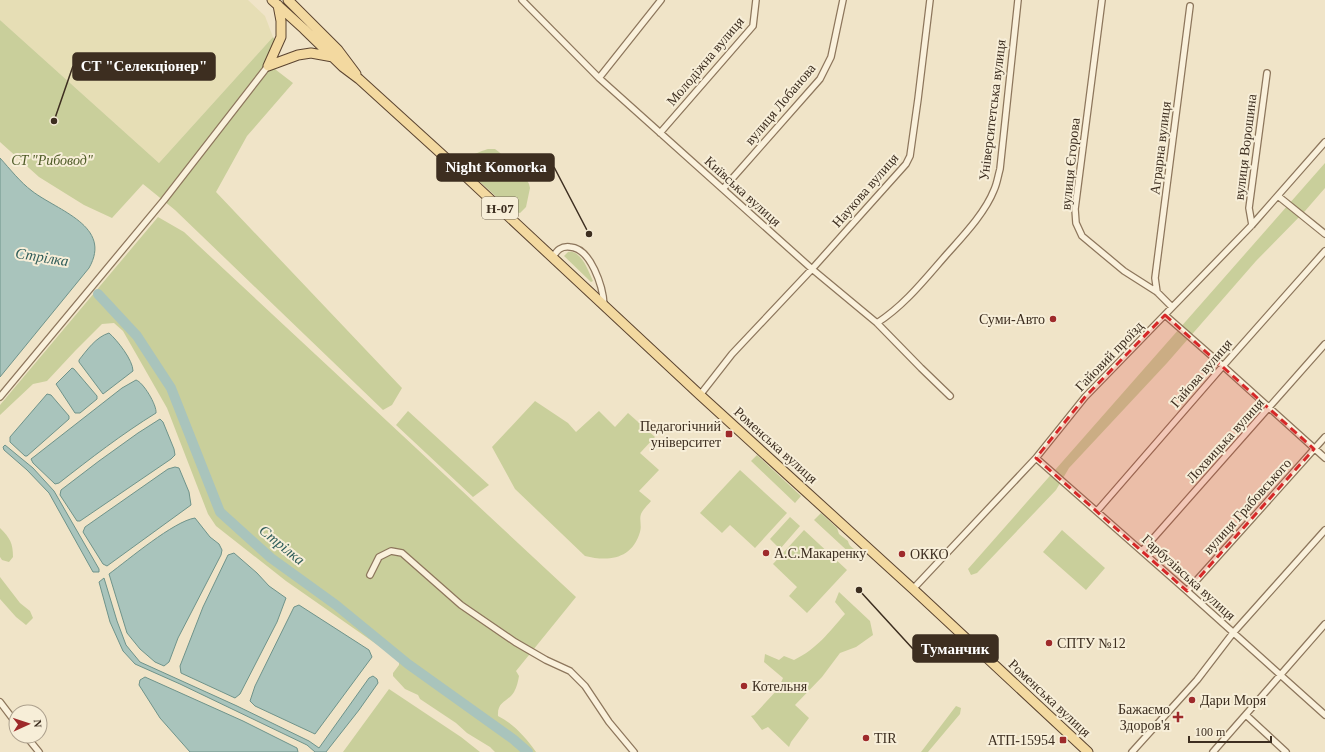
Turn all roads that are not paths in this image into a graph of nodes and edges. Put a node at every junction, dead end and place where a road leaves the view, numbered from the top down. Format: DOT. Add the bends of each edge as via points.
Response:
graph roads {
  1 [pos="288,0"];
  2 [pos="522,0"];
  3 [pos="661,0"];
  4 [pos="756,0"];
  5 [pos="843,0"];
  6 [pos="930,0"];
  7 [pos="1018,0"];
  8 [pos="1102,0"];
  9 [pos="275,2"];
  10 [pos="1190,6"];
  11 [pos="333,57"];
  12 [pos="268,66"];
  13 [pos="1267,73"];
  14 [pos="599,78"];
  15 [pos="359,79"];
  16 [pos="660,133"];
  17 [pos="1325,142"];
  18 [pos="723,189"];
  19 [pos="1278,196"];
  20 [pos="1252,225"];
  21 [pos="1325,234"];
  22 [pos="1325,251"];
  23 [pos="553,257"];
  24 [pos="812,269"];
  25 [pos="1157,292"];
  26 [pos="604,305"];
  27 [pos="1172,307"];
  28 [pos="1165,315"];
  29 [pos="878,323"];
  30 [pos="1325,344"];
  31 [pos="1223,366"];
  32 [pos="700,395"];
  33 [pos="950,396"];
  34 [pos="0,397"];
  35 [pos="1270,408"];
  36 [pos="1325,437"];
  37 [pos="1314,449"];
  38 [pos="1036,458"];
  39 [pos="1325,458"];
  40 [pos="1097,511"];
  41 [pos="1325,530"];
  42 [pos="1142,551"];
  43 [pos="370,575"];
  44 [pos="913,589"];
  45 [pos="1187,591"];
  46 [pos="1325,624"];
  47 [pos="1233,633"];
  48 [pos="1280,676"];
  49 [pos="0,702"];
  50 [pos="8,712"];
  51 [pos="1246,715"];
  52 [pos="1325,715"];
  53 [pos="32,744"];
  54 [pos="39,752"];
  55 [pos="634,752"];
  56 [pos="1088,752"];
  57 [pos="1132,752"];
  58 [pos="1213,752"];
  59 [pos="1286,752"];
  1 -- 15 [label="main road, Н-07" via="338,50"];
  2 -- 14 [label="street, Київська вулиця"];
  3 -- 14 [label="street"];
  4 -- 16 [label="street, Молодіжна вулиця" via="753,26"];
  5 -- 18 [label="street, вулиця Лобанова" via="831,57 820,79"];
  6 -- 24 [label="street, Наукова вулиця" via="910,156 906,164"];
  7 -- 29 [label="street, Університетська вулиця" via="1000,169 994,190 970,228 903,303"];
  8 -- 25 [label="street, вулиця Єгорова" via="1075,209 1076,223 1082,236 1124,271"];
  9 -- 11 [label="main road, Н-07"];
  9 -- 12 [label="main road" via="281,21 281,37"];
  10 -- 25 [label="street, Аграрна вулиця" via="1155,278"];
  11 -- 12 [label="main road" via="310,53"];
  11 -- 15 [label="main road, Н-07"];
  12 -- 34 [label="street" via="164,200"];
  13 -- 20 [label="street, вулиця Ворошина" via="1249,208"];
  14 -- 16 [label="street, Київська вулиця"];
  15 -- 23 [label="main road, Роменська вулиця / Н-07"];
  16 -- 18 [label="street, Київська вулиця"];
  17 -- 19 [label="street, Гайовий проїзд"];
  18 -- 24 [label="street, Київська вулиця"];
  19 -- 20 [label="street, Гайовий проїзд"];
  19 -- 21 [label="street"];
  20 -- 27 [label="street, Гайовий проїзд"];
  22 -- 31 [label="street, Гайова вулиця"];
  23 -- 26 [label="main road, Роменська вулиця / Н-07"];
  23 -- 26 [label="street" via="558,249 579,249 596,274"];
  24 -- 29 [label="street, Київська вулиця"];
  24 -- 32 [label="street, Наукова вулиця" via="732,354"];
  25 -- 27 [label="street, вулиця Єгорова"];
  26 -- 32 [label="main road, Роменська вулиця / Н-07"];
  27 -- 28 [label="street, Гайовий проїзд"];
  28 -- 31 [label="street"];
  28 -- 38 [label="street, Гайовий проїзд" via="1085,397"];
  29 -- 33 [label="street, Київська вулиця"];
  30 -- 35 [label="street, Лохвицька вулиця"];
  31 -- 35 [label="street"];
  31 -- 40 [label="street, Гайова вулиця"];
  32 -- 44 [label="main road, Роменська вулиця / Н-07"];
  35 -- 37 [label="street"];
  35 -- 42 [label="street, Лохвицька вулиця"];
  36 -- 37 [label="street, вулиця Грабовського"];
  37 -- 39 [label="street"];
  37 -- 45 [label="street, вулиця Грабовського"];
  38 -- 40 [label="street, Гарбузівська вулиця"];
  38 -- 44 [label="street, Гайовий проїзд"];
  40 -- 42 [label="street, Гарбузівська вулиця"];
  41 -- 47 [label="street"];
  42 -- 45 [label="street, Гарбузівська вулиця"];
  43 -- 55 [label="street" via="379,557 391,551 402,553 461,605 515,642 570,671 585,686 608,722"];
  44 -- 56 [label="main road, Роменська вулиця / Н-07"];
  45 -- 47 [label="street, Гарбузівська вулиця"];
  46 -- 48 [label="street"];
  47 -- 48 [label="street, Гарбузівська вулиця"];
  47 -- 57 [label="street" via="1197,680"];
  48 -- 51 [label="street"];
  48 -- 52 [label="street, Гарбузівська вулиця"];
  49 -- 50 [label="street"];
  51 -- 58 [label="street"];
  51 -- 59 [label="street"];
  53 -- 54 [label="street"];
}
